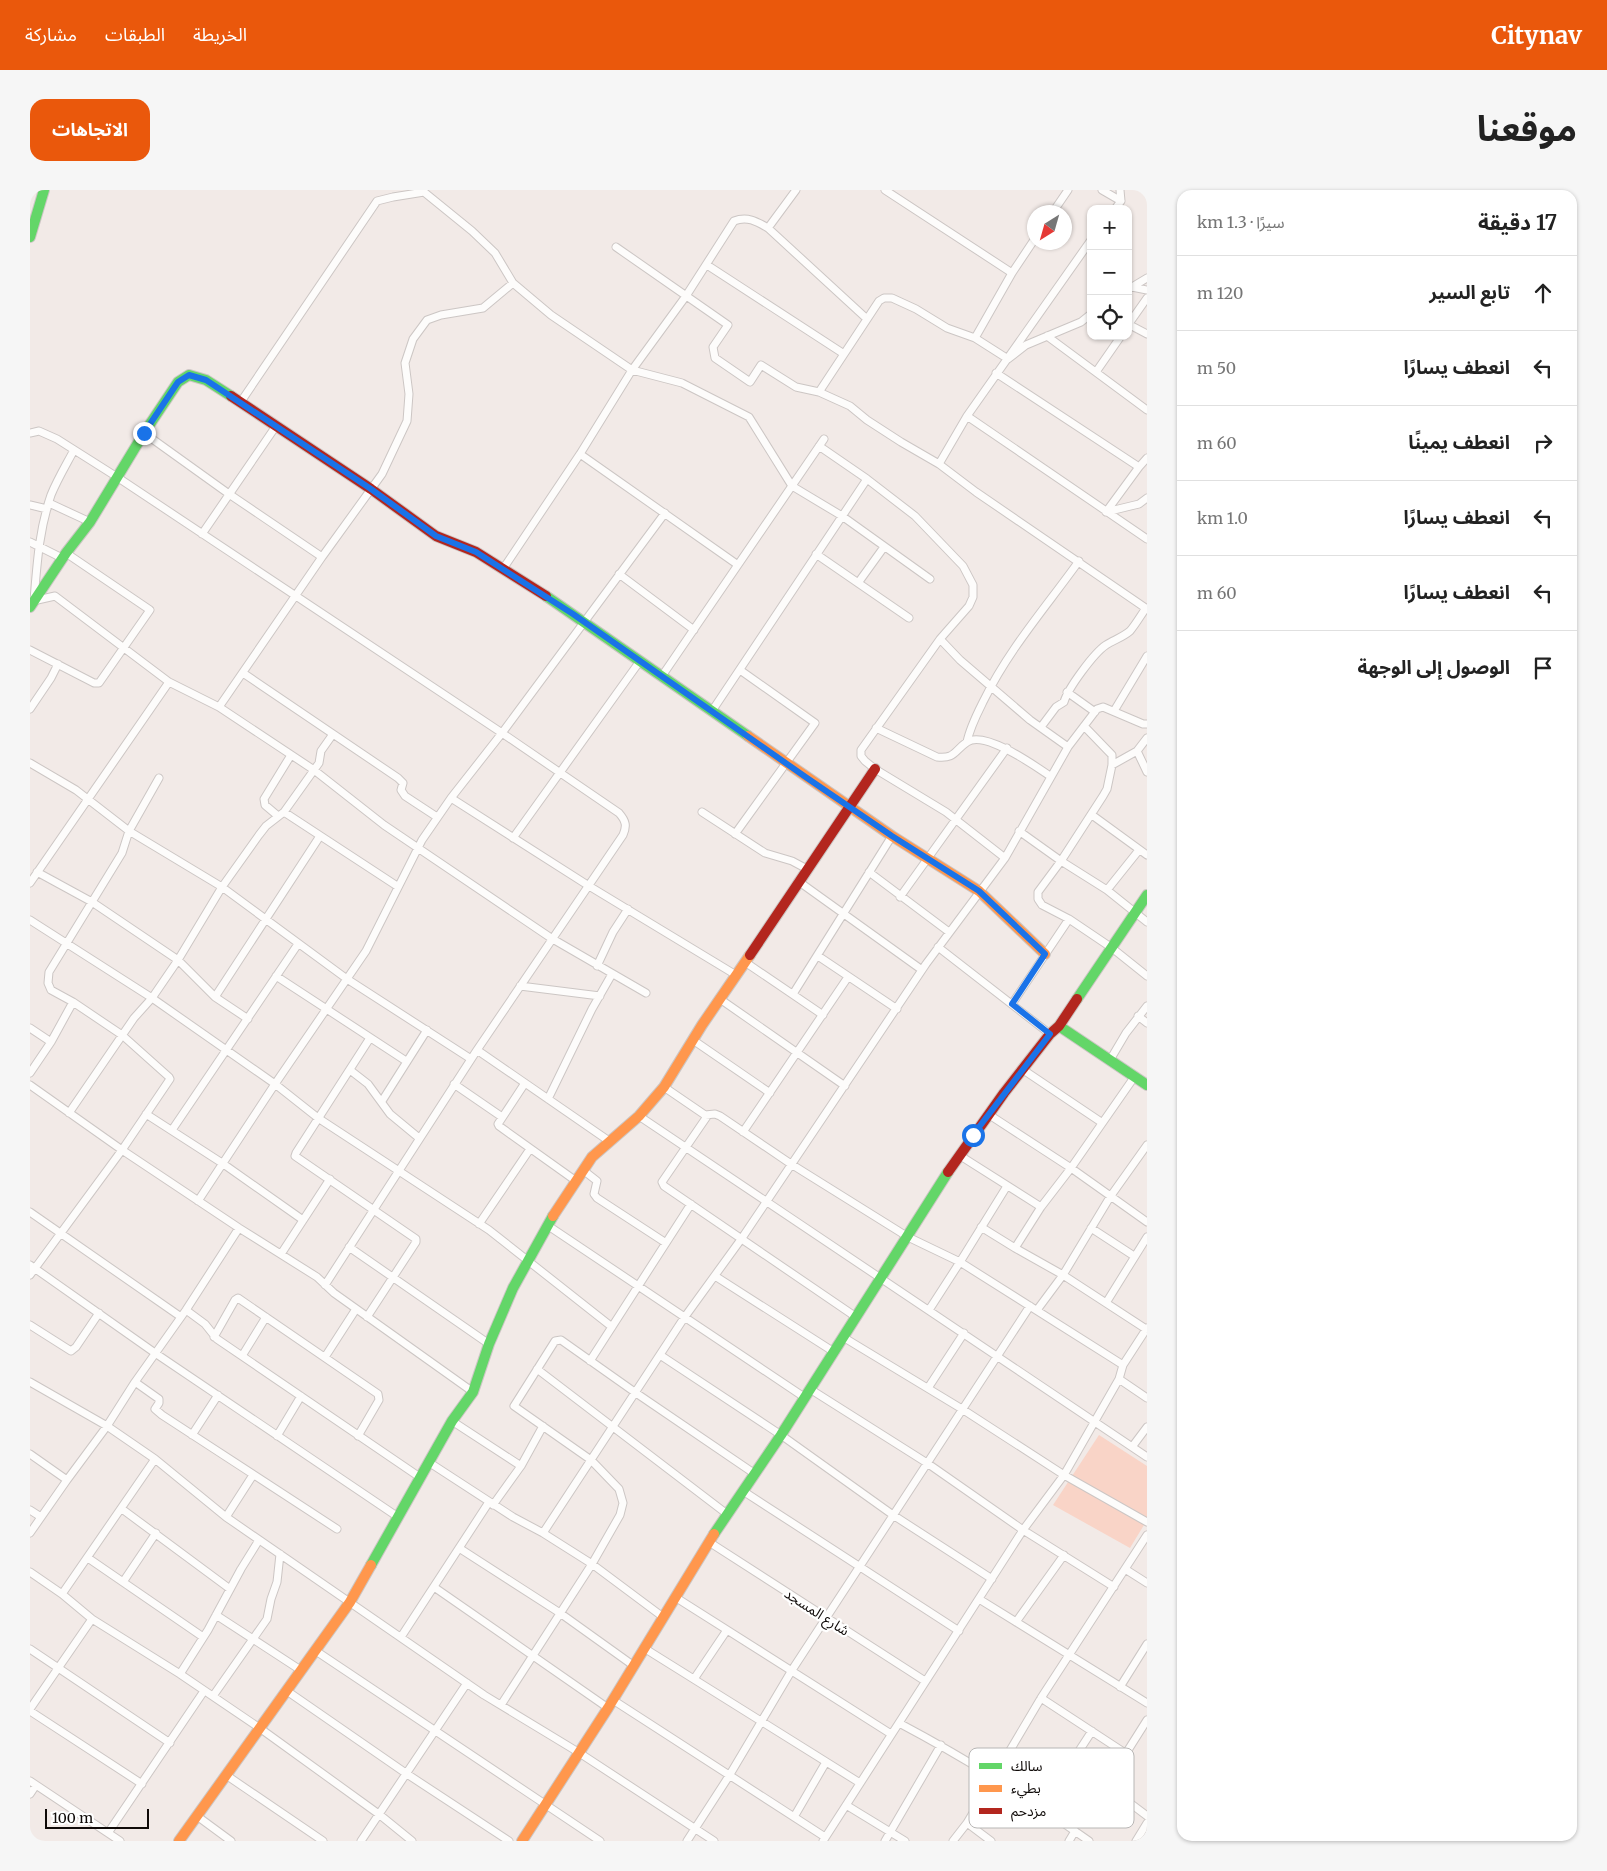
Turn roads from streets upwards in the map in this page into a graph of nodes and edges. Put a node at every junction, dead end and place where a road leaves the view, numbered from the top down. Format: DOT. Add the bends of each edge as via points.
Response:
graph roads {
  1 [pos="44,190"];
  2 [pos="796,190"];
  3 [pos="885,190"];
  4 [pos="1068,190"];
  5 [pos="1102,190"];
  6 [pos="1120,190"];
  7 [pos="1121,201"];
  8 [pos="1058,205"];
  9 [pos="1118,205"];
  10 [pos="768,228"];
  11 [pos="30,237"];
  12 [pos="1087,246"];
  13 [pos="616,247"];
  14 [pos="1027,250"];
  15 [pos="707,264"];
  16 [pos="1012,273"];
  17 [pos="1147,278"];
  18 [pos="513,283"];
  19 [pos="1132,287"];
  20 [pos="1132,288"];
  21 [pos="1147,290"];
  22 [pos="686,296"];
  23 [pos="1147,298"];
  24 [pos="1087,317"];
  25 [pos="867,319"];
  26 [pos="1132,319"];
  27 [pos="1087,321"];
  28 [pos="1081,322"];
  29 [pos="1132,327"];
  30 [pos="1147,334"];
  31 [pos="1047,336"];
  32 [pos="975,338"];
  33 [pos="1118,340"];
  34 [pos="844,354"];
  35 [pos="1008,359"];
  36 [pos="632,370"];
  37 [pos="1096,372"];
  38 [pos="996,373"];
  39 [pos="819,392"];
  40 [pos="240,403"];
  41 [pos="1147,410"];
  42 [pos="966,416"];
  43 [pos="276,426"];
  44 [pos="30,433"];
  45 [pos="144,433"];
  46 [pos="824,439"];
  47 [pos="819,446"];
  48 [pos="74,450"];
  49 [pos="580,454"];
  50 [pos="1147,458"];
  51 [pos="939,464"];
  52 [pos="1139,467"];
  53 [pos="117,477"];
  54 [pos="867,479"];
  55 [pos="792,486"];
  56 [pos="371,489"];
  57 [pos="229,494"];
  58 [pos="1147,498"];
  59 [pos="30,505"];
  60 [pos="48,506"];
  61 [pos="1106,512"];
  62 [pos="664,513"];
  63 [pos="842,516"];
  64 [pos="90,522"];
  65 [pos="202,534"];
  66 [pos="1147,539"];
  67 [pos="30,542"];
  68 [pos="38,547"];
  69 [pos="884,547"];
  70 [pos="816,554"];
  71 [pos="64,556"];
  72 [pos="322,557"];
  73 [pos="1079,561"];
  74 [pos="738,565"];
  75 [pos="503,569"];
  76 [pos="618,574"];
  77 [pos="930,579"];
  78 [pos="858,582"];
  79 [pos="295,596"];
  80 [pos="31,602"];
  81 [pos="1146,608"];
  82 [pos="908,618"];
  83 [pos="584,621"];
  84 [pos="694,630"];
  85 [pos="940,639"];
  86 [pos="123,649"];
  87 [pos="30,650"];
  88 [pos="1147,656"];
  89 [pos="640,661"];
  90 [pos="58,664"];
  91 [pos="740,670"];
  92 [pos="243,673"];
  93 [pos="662,676"];
  94 [pos="169,682"];
  95 [pos="991,686"];
  96 [pos="1067,692"];
  97 [pos="219,707"];
  98 [pos="30,709"];
  99 [pos="712,711"];
  100 [pos="1114,711"];
  101 [pos="1095,712"];
  102 [pos="1147,724"];
  103 [pos="1084,726"];
  104 [pos="1041,727"];
  105 [pos="876,728"];
  106 [pos="502,733"];
  107 [pos="333,734"];
  108 [pos="1147,738"];
  109 [pos="967,742"];
  110 [pos="1068,747"];
  111 [pos="1007,748"];
  112 [pos="1137,751"];
  113 [pos="291,755"];
  114 [pos="785,763"];
  115 [pos="30,765"];
  116 [pos="1112,765"];
  117 [pos="875,768"];
  118 [pos="314,770"];
  119 [pos="560,772"];
  120 [pos="1147,772"];
  121 [pos="1050,776"];
  122 [pos="159,778"];
  123 [pos="451,798"];
  124 [pos="87,799"];
  125 [pos="849,806"];
  126 [pos="702,812"];
  127 [pos="281,814"];
  128 [pos="1092,815"];
  129 [pos="437,817"];
  130 [pos="955,820"];
  131 [pos="129,831"];
  132 [pos="1019,831"];
  133 [pos="735,834"];
  134 [pos="320,836"];
  135 [pos="892,836"];
  136 [pos="513,838"];
  137 [pos="417,847"];
  138 [pos="1139,850"];
  139 [pos="1147,855"];
  140 [pos="928,858"];
  141 [pos="1005,858"];
  142 [pos="1061,861"];
  143 [pos="806,869"];
  144 [pos="37,872"];
  145 [pos="869,872"];
  146 [pos="798,881"];
  147 [pos="30,883"];
  148 [pos="397,886"];
  149 [pos="589,886"];
  150 [pos="222,887"];
  151 [pos="1107,890"];
  152 [pos="979,891"];
  153 [pos="1147,895"];
  154 [pos="900,897"];
  155 [pos="92,902"];
  156 [pos="628,909"];
  157 [pos="844,914"];
  158 [pos="1134,914"];
  159 [pos="265,918"];
  160 [pos="1069,919"];
  161 [pos="30,920"];
  162 [pos="1147,922"];
  163 [pos="949,932"];
  164 [pos="551,938"];
  165 [pos="298,944"];
  166 [pos="66,945"];
  167 [pos="938,947"];
  168 [pos="1112,948"];
  169 [pos="1045,954"];
  170 [pos="818,956"];
  171 [pos="178,960"];
  172 [pos="745,962"];
  173 [pos="597,966"];
  174 [pos="922,970"];
  175 [pos="612,974"];
  176 [pos="736,975"];
  177 [pos="276,976"];
  178 [pos="1147,976"];
  179 [pos="848,977"];
  180 [pos="347,979"];
  181 [pos="520,986"];
  182 [pos="646,993"];
  183 [pos="793,994"];
  184 [pos="600,996"];
  185 [pos="215,997"];
  186 [pos="152,998"];
  187 [pos="720,999"];
  188 [pos="73,1002"];
  189 [pos="1012,1004"];
  190 [pos="1147,1006"];
  191 [pos="897,1009"];
  192 [pos="326,1010"];
  193 [pos="824,1015"];
  194 [pos="1138,1016"];
  195 [pos="248,1019"];
  196 [pos="1147,1022"];
  197 [pos="1059,1026"];
  198 [pos="30,1028"];
  199 [pos="426,1030"];
  200 [pos="1050,1034"];
  201 [pos="122,1035"];
  202 [pos="370,1038"];
  203 [pos="692,1040"];
  204 [pos="51,1042"];
  205 [pos="477,1050"];
  206 [pos="226,1051"];
  207 [pos="798,1053"];
  208 [pos="471,1059"];
  209 [pos="1110,1060"];
  210 [pos="406,1061"];
  211 [pos="1022,1069"];
  212 [pos="350,1070"];
  213 [pos="30,1073"];
  214 [pos="1135,1076"];
  215 [pos="525,1083"];
  216 [pos="275,1084"];
  217 [pos="454,1084"];
  218 [pos="1147,1085"];
  219 [pos="30,1086"];
  220 [pos="664,1086"];
  221 [pos="845,1086"];
  222 [pos="770,1093"];
  223 [pos="548,1099"];
  224 [pos="382,1101"];
  225 [pos="69,1113"];
  226 [pos="146,1114"];
  227 [pos="988,1114"];
  228 [pos="639,1116"];
  229 [pos="708,1116"];
  230 [pos="502,1117"];
  231 [pos="318,1118"];
  232 [pos="1101,1122"];
  233 [pos="172,1130"];
  234 [pos="743,1132"];
  235 [pos="419,1138"];
  236 [pos="609,1141"];
  237 [pos="1147,1145"];
  238 [pos="686,1148"];
  239 [pos="530,1149"];
  240 [pos="122,1150"];
  241 [pos="959,1155"];
  242 [pos="222,1163"];
  243 [pos="791,1164"];
  244 [pos="1071,1168"];
  245 [pos="583,1170"];
  246 [pos="398,1171"];
  247 [pos="330,1180"];
  248 [pos="576,1181"];
  249 [pos="1007,1186"];
  250 [pos="1110,1197"];
  251 [pos="198,1201"];
  252 [pos="765,1202"];
  253 [pos="691,1204"];
  254 [pos="1041,1207"];
  255 [pos="374,1209"];
  256 [pos="30,1212"];
  257 [pos="303,1220"];
  258 [pos="1147,1222"];
  259 [pos="479,1224"];
  260 [pos="547,1225"];
  261 [pos="980,1227"];
  262 [pos="239,1228"];
  263 [pos="1091,1228"];
  264 [pos="62,1233"];
  265 [pos="908,1237"];
  266 [pos="1147,1237"];
  267 [pos="742,1238"];
  268 [pos="666,1243"];
  269 [pos="350,1247"];
  270 [pos="1015,1248"];
  271 [pos="281,1254"];
  272 [pos="1134,1256"];
  273 [pos="527,1261"];
  274 [pos="960,1262"];
  275 [pos="32,1266"];
  276 [pos="30,1275"];
  277 [pos="1063,1275"];
  278 [pos="715,1276"];
  279 [pos="393,1278"];
  280 [pos="880,1279"];
  281 [pos="325,1284"];
  282 [pos="638,1287"];
  283 [pos="1106,1303"];
  284 [pos="1030,1306"];
  285 [pos="356,1309"];
  286 [pos="928,1310"];
  287 [pos="1037,1310"];
  288 [pos="99,1313"];
  289 [pos="184,1314"];
  290 [pos="266,1317"];
  291 [pos="367,1317"];
  292 [pos="856,1317"];
  293 [pos="684,1318"];
  294 [pos="30,1325"];
  295 [pos="612,1327"];
  296 [pos="1147,1328"];
  297 [pos="964,1334"];
  298 [pos="214,1336"];
  299 [pos="843,1337"];
  300 [pos="1144,1339"];
  301 [pos="489,1344"];
  302 [pos="834,1352"];
  303 [pos="156,1353"];
  304 [pos="660,1355"];
  305 [pos="242,1356"];
  306 [pos="997,1356"];
  307 [pos="325,1357"];
  308 [pos="590,1361"];
  309 [pos="1123,1365"];
  310 [pos="537,1369"];
  311 [pos="1119,1380"];
  312 [pos="30,1382"];
  313 [pos="135,1382"];
  314 [pos="928,1388"];
  315 [pos="473,1392"];
  316 [pos="636,1393"];
  317 [pos="807,1393"];
  318 [pos="218,1395"];
  319 [pos="301,1396"];
  320 [pos="1147,1398"];
  321 [pos="962,1409"];
  322 [pos="452,1421"];
  323 [pos="1095,1423"];
  324 [pos="613,1425"];
  325 [pos="107,1426"];
  326 [pos="544,1426"];
  327 [pos="1147,1427"];
  328 [pos="192,1435"];
  329 [pos="781,1435"];
  330 [pos="277,1436"];
  331 [pos="358,1436"];
  332 [pos="1132,1447"];
  333 [pos="30,1454"];
  334 [pos="1147,1457"];
  335 [pos="155,1459"];
  336 [pos="591,1460"];
  337 [pos="430,1463"];
  338 [pos="927,1463"];
  339 [pos="521,1466"];
  340 [pos="755,1474"];
  341 [pos="253,1475"];
  342 [pos="1064,1475"];
  343 [pos="421,1478"];
  344 [pos="67,1480"];
  345 [pos="743,1491"];
  346 [pos="491,1503"];
  347 [pos="122,1508"];
  348 [pos="30,1510"];
  349 [pos="727,1514"];
  350 [pos="893,1515"];
  351 [pos="41,1517"];
  352 [pos="226,1517"];
  353 [pos="398,1517"];
  354 [pos="1147,1522"];
  355 [pos="337,1529"];
  356 [pos="1023,1530"];
  357 [pos="30,1533"];
  358 [pos="156,1533"];
  359 [pos="543,1533"];
  360 [pos="1147,1535"];
  361 [pos="260,1540"];
  362 [pos="709,1542"];
  363 [pos="459,1548"];
  364 [pos="280,1554"];
  365 [pos="1064,1555"];
  366 [pos="88,1558"];
  367 [pos="592,1564"];
  368 [pos="860,1567"];
  369 [pos="1125,1569"];
  370 [pos="30,1572"];
  371 [pos="992,1579"];
  372 [pos="123,1582"];
  373 [pos="1147,1583"];
  374 [pos="434,1587"];
  375 [pos="1114,1587"];
  376 [pos="230,1589"];
  377 [pos="62,1594"];
  378 [pos="675,1597"];
  379 [pos="979,1599"];
  380 [pos="350,1602"];
  381 [pos="560,1613"];
  382 [pos="216,1616"];
  383 [pos="663,1617"];
  384 [pos="826,1618"];
  385 [pos="92,1619"];
  386 [pos="1016,1622"];
  387 [pos="727,1630"];
  388 [pos="959,1631"];
  389 [pos="203,1637"];
  390 [pos="401,1637"];
  391 [pos="254,1638"];
  392 [pos="1147,1644"];
  393 [pos="644,1648"];
  394 [pos="30,1649"];
  395 [pos="316,1651"];
  396 [pos="1069,1655"];
  397 [pos="532,1656"];
  398 [pos="634,1666"];
  399 [pos="57,1668"];
  400 [pos="792,1670"];
  401 [pos="302,1671"];
  402 [pos="180,1674"];
  403 [pos="694,1679"];
  404 [pos="925,1681"];
  405 [pos="467,1683"];
  406 [pos="1120,1687"];
  407 [pos="204,1691"];
  408 [pos="287,1691"];
  409 [pos="213,1696"];
  410 [pos="1042,1698"];
  411 [pos="1147,1703"];
  412 [pos="610,1704"];
  413 [pos="501,1705"];
  414 [pos="30,1710"];
  415 [pos="761,1720"];
  416 [pos="1147,1720"];
  417 [pos="899,1723"];
  418 [pos="260,1729"];
  419 [pos="436,1731"];
  420 [pos="1092,1731"];
  421 [pos="891,1734"];
  422 [pos="170,1743"];
  423 [pos="941,1745"];
  424 [pos="1013,1748"];
  425 [pos="1082,1748"];
  426 [pos="1118,1748"];
  427 [pos="1128,1748"];
  428 [pos="578,1752"];
  429 [pos="826,1762"];
  430 [pos="969,1762"];
  431 [pos="407,1774"];
  432 [pos="226,1775"];
  433 [pos="729,1776"];
  434 [pos="33,1783"];
  435 [pos="860,1783"];
  436 [pos="142,1784"];
  437 [pos="30,1794"];
  438 [pos="545,1804"];
  439 [pos="846,1805"];
  440 [pos="1134,1806"];
  441 [pos="380,1815"];
  442 [pos="197,1816"];
  443 [pos="1147,1816"];
  444 [pos="794,1817"];
  445 [pos="969,1820"];
  446 [pos="967,1823"];
  447 [pos="1147,1823"];
  448 [pos="974,1828"];
  449 [pos="1070,1828"];
  450 [pos="695,1830"];
  451 [pos="1075,1831"];
  452 [pos="891,1832"];
  453 [pos="108,1833"];
  454 [pos="824,1839"];
  455 [pos="120,1841"];
  456 [pos="179,1841"];
  457 [pos="231,1841"];
  458 [pos="323,1841"];
  459 [pos="361,1841"];
  460 [pos="412,1841"];
  461 [pos="509,1841"];
  462 [pos="522,1841"];
  463 [pos="600,1841"];
  464 [pos="687,1841"];
  465 [pos="714,1841"];
  466 [pos="885,1841"];
  467 [pos="905,1841"];
  468 [pos="954,1841"];
  469 [pos="991,1841"];
  470 [pos="1069,1841"];
  471 [pos="1089,1841"];
  472 [pos="1136,1841"];
  1 -- 11 [label="street"];
  2 -- 10 [label="street"];
  3 -- 16 [label="street"];
  4 -- 8 [label="street"];
  5 -- 7 [label="street"];
  6 -- 7 [label="street"];
  7 -- 9 [label="street"];
  10 -- 15 [label="street" via="752,219 734,221"];
  10 -- 25 [label="street"];
  12 -- 35 [label="street"];
  13 -- 22 [label="street"];
  14 -- 16 [label="street"];
  15 -- 22 [label="street"];
  15 -- 34 [label="street"];
  16 -- 32 [label="street"];
  17 -- 19 [label="street"];
  18 -- 36 [label="street" via="551,315"];
  18 -- 40 [label="street" via="495,253 424,192 377,202"];
  18 -- 56 [label="street" via="483,308 427,320 413,339 405,363 407,421 382,474"];
  20 -- 21 [label="street"];
  22 -- 36 [label="street"];
  22 -- 39 [label="street" via="728,325 713,347 715,358 750,382 761,366 796,387"];
  23 -- 26 [label="street"];
  24 -- 28 [label="street"];
  25 -- 32 [label="street" via="879,301 892,298 916,308 947,328"];
  25 -- 34 [label="street"];
  27 -- 28 [label="street"];
  28 -- 31 [label="street"];
  29 -- 30 [label="street"];
  31 -- 35 [label="street" via="1026,345"];
  31 -- 37 [label="street"];
  32 -- 35 [label="street"];
  33 -- 37 [label="street"];
  34 -- 39 [label="street"];
  35 -- 38 [label="street"];
  36 -- 49 [label="street"];
  36 -- 55 [label="street" via="682,383 749,416"];
  37 -- 41 [label="street"];
  38 -- 42 [label="street"];
  38 -- 52 [label="street"];
  39 -- 51 [label="street" via="850,406"];
  40 -- 43 [label="street"];
  40 -- 45 [label="street" via="206,380 189,375 178,382"];
  42 -- 51 [label="street"];
  42 -- 61 [label="street"];
  43 -- 56 [label="street"];
  43 -- 57 [label="street"];
  44 -- 48 [label="street" via="39,431"];
  45 -- 53 [label="street"];
  45 -- 57 [label="street"];
  46 -- 47 [label="street"];
  47 -- 54 [label="street"];
  47 -- 55 [label="street"];
  48 -- 53 [label="street"];
  48 -- 60 [label="street"];
  49 -- 62 [label="street"];
  49 -- 75 [label="street"];
  50 -- 52 [label="street"];
  51 -- 73 [label="street"];
  52 -- 61 [label="street"];
  53 -- 64 [label="street"];
  53 -- 65 [label="street"];
  54 -- 63 [label="street"];
  54 -- 85 [label="street" via="915,516 963,566 973,585 969,606"];
  55 -- 63 [label="street"];
  55 -- 74 [label="street"];
  56 -- 72 [label="street"];
  56 -- 75 [label="street" via="436,536 476,552"];
  57 -- 65 [label="street"];
  57 -- 72 [label="street"];
  58 -- 61 [label="street" via="1139,504"];
  59 -- 60 [label="street"];
  60 -- 64 [label="street"];
  60 -- 68 [label="street"];
  61 -- 66 [label="street"];
  62 -- 74 [label="street"];
  62 -- 76 [label="street"];
  63 -- 69 [label="street"];
  63 -- 70 [label="street"];
  64 -- 71 [label="street"];
  65 -- 79 [label="street"];
  67 -- 68 [label="street"];
  68 -- 71 [label="street"];
  68 -- 80 [label="street"];
  69 -- 77 [label="street"];
  69 -- 78 [label="street"];
  70 -- 78 [label="street"];
  70 -- 91 [label="street"];
  71 -- 80 [label="street"];
  71 -- 86 [label="street" via="150,610"];
  72 -- 79 [label="street"];
  73 -- 81 [label="street"];
  73 -- 95 [label="street" via="1027,629"];
  74 -- 84 [label="street"];
  75 -- 83 [label="street"];
  76 -- 83 [label="street"];
  76 -- 84 [label="street"];
  78 -- 82 [label="street"];
  79 -- 92 [label="street"];
  79 -- 106 [label="street"];
  80 -- 86 [label="street" via="55,596"];
  81 -- 96 [label="street" via="1127,634 1098,652"];
  83 -- 89 [label="street"];
  83 -- 106 [label="street"];
  84 -- 93 [label="street"];
  85 -- 95 [label="street"];
  85 -- 105 [label="street"];
  86 -- 90 [label="street" via="98,684"];
  86 -- 94 [label="street"];
  87 -- 90 [label="street"];
  88 -- 100 [label="street"];
  89 -- 93 [label="street"];
  89 -- 119 [label="street"];
  90 -- 98 [label="street"];
  91 -- 99 [label="street"];
  91 -- 114 [label="street" via="815,723"];
  92 -- 97 [label="street"];
  92 -- 107 [label="street"];
  93 -- 99 [label="street"];
  94 -- 97 [label="street"];
  94 -- 124 [label="street"];
  95 -- 104 [label="street"];
  95 -- 109 [label="street"];
  96 -- 101 [label="street"];
  96 -- 104 [label="street" via="1064,702 1056,707"];
  97 -- 113 [label="street"];
  99 -- 114 [label="street"];
  100 -- 101 [label="street" via="1103,707"];
  100 -- 102 [label="street"];
  101 -- 103 [label="street"];
  103 -- 110 [label="street"];
  103 -- 116 [label="street" via="1109,750"];
  104 -- 110 [label="street"];
  105 -- 109 [label="street" via="937,757 947,758"];
  105 -- 117 [label="street" via="861,750 864,761"];
  106 -- 119 [label="street"];
  106 -- 123 [label="street"];
  107 -- 118 [label="street" via="321,751"];
  107 -- 129 [label="street" via="402,780 401,790 405,796"];
  108 -- 112 [label="street"];
  109 -- 111 [label="street" via="979,741"];
  110 -- 121 [label="street"];
  111 -- 121 [label="street"];
  111 -- 130 [label="street"];
  112 -- 116 [label="street"];
  112 -- 120 [label="street"];
  113 -- 118 [label="street"];
  113 -- 127 [label="street" via="264,799 265,805"];
  114 -- 125 [label="street"];
  114 -- 133 [label="street"];
  115 -- 124 [label="street"];
  116 -- 128 [label="street" via="1107,788"];
  117 -- 125 [label="street"];
  117 -- 130 [label="street"];
  118 -- 127 [label="street"];
  118 -- 137 [label="street"];
  119 -- 136 [label="street"];
  119 -- 149 [label="street" via="624,819 623,835"];
  121 -- 132 [label="street" via="1044,792"];
  122 -- 131 [label="street"];
  123 -- 129 [label="street"];
  123 -- 136 [label="street"];
  124 -- 131 [label="street"];
  124 -- 144 [label="street"];
  125 -- 135 [label="street"];
  125 -- 143 [label="street"];
  126 -- 133 [label="street"];
  127 -- 134 [label="street"];
  127 -- 150 [label="street" via="262,830"];
  128 -- 138 [label="street"];
  128 -- 142 [label="street"];
  129 -- 137 [label="street"];
  130 -- 140 [label="street"];
  130 -- 141 [label="street"];
  131 -- 150 [label="street"];
  131 -- 155 [label="street" via="122,853"];
  132 -- 141 [label="street"];
  132 -- 142 [label="street"];
  133 -- 143 [label="street" via="764,853 792,860"];
  134 -- 148 [label="street"];
  134 -- 159 [label="street"];
  135 -- 140 [label="street"];
  135 -- 145 [label="street"];
  136 -- 149 [label="street"];
  137 -- 148 [label="street"];
  137 -- 164 [label="street"];
  138 -- 139 [label="street"];
  138 -- 151 [label="street"];
  140 -- 152 [label="street"];
  140 -- 154 [label="street"];
  141 -- 152 [label="street"];
  142 -- 151 [label="street"];
  142 -- 160 [label="street" via="1038,892 1038,899 1042,905"];
  143 -- 146 [label="street"];
  144 -- 147 [label="street"];
  144 -- 155 [label="street"];
  145 -- 154 [label="street"];
  145 -- 157 [label="street"];
  146 -- 157 [label="street"];
  146 -- 172 [label="street"];
  148 -- 180 [label="street" via="373,940"];
  149 -- 156 [label="street"];
  149 -- 164 [label="street"];
  150 -- 159 [label="street"];
  150 -- 171 [label="street"];
  151 -- 158 [label="street"];
  152 -- 163 [label="street"];
  152 -- 169 [label="street"];
  153 -- 158 [label="street"];
  154 -- 163 [label="street"];
  155 -- 166 [label="street"];
  155 -- 171 [label="street"];
  156 -- 173 [label="street"];
  156 -- 176 [label="street"];
  157 -- 170 [label="street"];
  157 -- 174 [label="street"];
  158 -- 162 [label="street"];
  158 -- 168 [label="street"];
  159 -- 165 [label="street"];
  159 -- 185 [label="street"];
  160 -- 168 [label="street"];
  160 -- 169 [label="street"];
  161 -- 166 [label="street"];
  163 -- 167 [label="street"];
  164 -- 173 [label="street"];
  164 -- 181 [label="street"];
  165 -- 177 [label="street"];
  165 -- 180 [label="street"];
  166 -- 186 [label="street"];
  166 -- 188 [label="street" via="47,979 51,990"];
  167 -- 174 [label="street"];
  167 -- 189 [label="street"];
  168 -- 178 [label="street"];
  168 -- 197 [label="street"];
  169 -- 189 [label="street"];
  170 -- 179 [label="street"];
  170 -- 183 [label="street"];
  171 -- 185 [label="street"];
  171 -- 186 [label="street"];
  172 -- 176 [label="street"];
  172 -- 183 [label="street"];
  173 -- 175 [label="street"];
  174 -- 191 [label="street"];
  175 -- 182 [label="street"];
  175 -- 184 [label="street"];
  176 -- 187 [label="street"];
  177 -- 192 [label="street"];
  177 -- 195 [label="street"];
  179 -- 191 [label="street"];
  179 -- 193 [label="street"];
  180 -- 192 [label="street"];
  180 -- 199 [label="street"];
  181 -- 184 [label="street"];
  181 -- 205 [label="street"];
  183 -- 193 [label="street"];
  184 -- 223 [label="street"];
  185 -- 195 [label="street"];
  186 -- 201 [label="street"];
  186 -- 206 [label="street"];
  187 -- 203 [label="street"];
  187 -- 207 [label="street"];
  188 -- 201 [label="street"];
  188 -- 204 [label="street"];
  189 -- 200 [label="street"];
  190 -- 194 [label="street"];
  191 -- 221 [label="street"];
  192 -- 202 [label="street"];
  192 -- 216 [label="street"];
  193 -- 207 [label="street"];
  194 -- 196 [label="street"];
  194 -- 209 [label="street"];
  195 -- 206 [label="street"];
  197 -- 200 [label="street"];
  197 -- 209 [label="street"];
  198 -- 204 [label="street"];
  199 -- 208 [label="street"];
  199 -- 210 [label="street"];
  200 -- 211 [label="street"];
  201 -- 225 [label="street"];
  201 -- 226 [label="street" via="170,1078"];
  202 -- 210 [label="street"];
  202 -- 212 [label="street"];
  203 -- 220 [label="street"];
  203 -- 222 [label="street"];
  204 -- 213 [label="street"];
  205 -- 208 [label="street"];
  205 -- 215 [label="street"];
  206 -- 216 [label="street"];
  206 -- 233 [label="street"];
  207 -- 221 [label="street"];
  207 -- 222 [label="street"];
  208 -- 217 [label="street"];
  209 -- 214 [label="street"];
  210 -- 224 [label="street"];
  211 -- 227 [label="street"];
  211 -- 232 [label="street"];
  212 -- 224 [label="street"];
  212 -- 231 [label="street"];
  214 -- 218 [label="street"];
  214 -- 232 [label="street"];
  215 -- 223 [label="street"];
  215 -- 230 [label="street"];
  216 -- 231 [label="street"];
  216 -- 242 [label="street"];
  217 -- 230 [label="street"];
  217 -- 235 [label="street"];
  219 -- 225 [label="street"];
  220 -- 228 [label="street"];
  220 -- 229 [label="street"];
  221 -- 243 [label="street"];
  222 -- 234 [label="street"];
  223 -- 236 [label="street"];
  224 -- 235 [label="street" via="394,1118"];
  225 -- 240 [label="street"];
  226 -- 233 [label="street"];
  226 -- 240 [label="street"];
  227 -- 241 [label="street"];
  227 -- 244 [label="street"];
  228 -- 236 [label="street"];
  228 -- 238 [label="street"];
  229 -- 234 [label="street" via="717,1114"];
  229 -- 238 [label="street"];
  230 -- 239 [label="street" via="499,1126"];
  231 -- 246 [label="street"];
  231 -- 247 [label="street" via="296,1156"];
  232 -- 244 [label="street"];
  233 -- 242 [label="street"];
  234 -- 243 [label="street"];
  235 -- 246 [label="street"];
  236 -- 245 [label="street"];
  237 -- 250 [label="street"];
  238 -- 252 [label="street"];
  238 -- 253 [label="street" via="662,1182"];
  239 -- 248 [label="street"];
  239 -- 259 [label="street"];
  240 -- 251 [label="street"];
  240 -- 264 [label="street"];
  241 -- 249 [label="street"];
  241 -- 265 [label="street"];
  242 -- 251 [label="street"];
  242 -- 257 [label="street"];
  243 -- 252 [label="street"];
  243 -- 265 [label="street"];
  244 -- 250 [label="street"];
  244 -- 254 [label="street"];
  245 -- 248 [label="street"];
  245 -- 268 [label="street" via="597,1181 596,1198"];
  246 -- 255 [label="street"];
  246 -- 259 [label="street"];
  247 -- 255 [label="street"];
  247 -- 257 [label="street"];
  248 -- 260 [label="street"];
  249 -- 254 [label="street"];
  249 -- 261 [label="street"];
  250 -- 258 [label="street"];
  250 -- 263 [label="street"];
  251 -- 262 [label="street"];
  252 -- 267 [label="street"];
  252 -- 280 [label="street"];
  253 -- 267 [label="street"];
  253 -- 268 [label="street"];
  254 -- 270 [label="street"];
  255 -- 269 [label="street"];
  255 -- 279 [label="street" via="416,1239"];
  256 -- 264 [label="street"];
  257 -- 271 [label="street"];
  259 -- 273 [label="street"];
  260 -- 273 [label="street"];
  260 -- 282 [label="street"];
  261 -- 270 [label="street"];
  261 -- 274 [label="street"];
  262 -- 271 [label="street"];
  262 -- 289 [label="street"];
  263 -- 272 [label="street"];
  263 -- 277 [label="street"];
  264 -- 275 [label="street"];
  264 -- 289 [label="street"];
  265 -- 274 [label="street"];
  265 -- 280 [label="street"];
  266 -- 272 [label="street"];
  267 -- 278 [label="street"];
  267 -- 292 [label="street"];
  268 -- 282 [label="street"];
  269 -- 279 [label="street"];
  269 -- 281 [label="street"];
  270 -- 277 [label="street"];
  271 -- 281 [label="street"];
  272 -- 283 [label="street"];
  273 -- 295 [label="street"];
  273 -- 301 [label="street"];
  274 -- 284 [label="street"];
  274 -- 286 [label="street"];
  275 -- 276 [label="street"];
  275 -- 288 [label="street"];
  277 -- 283 [label="street"];
  277 -- 287 [label="street"];
  278 -- 293 [label="street"];
  278 -- 302 [label="street"];
  279 -- 291 [label="street"];
  279 -- 301 [label="street"];
  280 -- 286 [label="street"];
  280 -- 292 [label="street"];
  281 -- 285 [label="street"];
  282 -- 293 [label="street"];
  282 -- 295 [label="street"];
  283 -- 296 [label="street"];
  284 -- 287 [label="street"];
  284 -- 306 [label="street"];
  285 -- 291 [label="street"];
  285 -- 307 [label="street"];
  286 -- 297 [label="street"];
  287 -- 309 [label="street"];
  288 -- 294 [label="street" via="71,1351"];
  288 -- 303 [label="street"];
  289 -- 298 [label="street" via="204,1324"];
  289 -- 303 [label="street"];
  290 -- 298 [label="street" via="236,1298"];
  290 -- 305 [label="street"];
  290 -- 307 [label="street"];
  291 -- 315 [label="street"];
  292 -- 299 [label="street"];
  293 -- 304 [label="street"];
  293 -- 317 [label="street"];
  295 -- 308 [label="street"];
  296 -- 300 [label="street"];
  297 -- 306 [label="street"];
  297 -- 314 [label="street"];
  298 -- 305 [label="street"];
  299 -- 302 [label="street"];
  299 -- 314 [label="street"];
  300 -- 309 [label="street"];
  301 -- 315 [label="street"];
  302 -- 317 [label="street"];
  303 -- 313 [label="street"];
  303 -- 318 [label="street"];
  304 -- 316 [label="street"];
  304 -- 329 [label="street"];
  305 -- 319 [label="street"];
  306 -- 321 [label="street"];
  306 -- 323 [label="street"];
  307 -- 331 [label="street" via="380,1397"];
  308 -- 310 [label="street" via="559,1340 555,1341"];
  308 -- 316 [label="street"];
  309 -- 311 [label="street"];
  310 -- 324 [label="street"];
  310 -- 326 [label="street" via="514,1406"];
  311 -- 320 [label="street"];
  311 -- 323 [label="street"];
  312 -- 325 [label="street"];
  313 -- 325 [label="street"];
  313 -- 328 [label="street" via="159,1399 155,1410"];
  314 -- 321 [label="street"];
  315 -- 322 [label="street"];
  316 -- 324 [label="street"];
  316 -- 340 [label="street"];
  317 -- 329 [label="street"];
  317 -- 338 [label="street"];
  318 -- 328 [label="street"];
  318 -- 330 [label="street"];
  319 -- 330 [label="street"];
  319 -- 331 [label="street"];
  321 -- 338 [label="street"];
  321 -- 342 [label="street"];
  322 -- 337 [label="street"];
  322 -- 339 [label="street"];
  323 -- 332 [label="street"];
  323 -- 342 [label="street"];
  324 -- 336 [label="street"];
  324 -- 349 [label="street"];
  325 -- 335 [label="street"];
  325 -- 344 [label="street"];
  326 -- 336 [label="street"];
  326 -- 339 [label="street"];
  327 -- 332 [label="street"];
  328 -- 341 [label="street"];
  329 -- 340 [label="street"];
  329 -- 350 [label="street"];
  330 -- 353 [label="street"];
  331 -- 343 [label="street"];
  332 -- 334 [label="street"];
  333 -- 344 [label="street"];
  335 -- 347 [label="street"];
  335 -- 352 [label="street"];
  336 -- 359 [label="street"];
  336 -- 367 [label="street" via="619,1489 623,1504"];
  337 -- 343 [label="street"];
  337 -- 346 [label="street"];
  338 -- 350 [label="street"];
  338 -- 356 [label="street"];
  339 -- 346 [label="street"];
  340 -- 345 [label="street"];
  341 -- 352 [label="street"];
  341 -- 355 [label="street"];
  342 -- 354 [label="street"];
  342 -- 356 [label="street"];
  343 -- 353 [label="street"];
  344 -- 351 [label="street"];
  345 -- 349 [label="street"];
  345 -- 368 [label="street"];
  346 -- 359 [label="street"];
  346 -- 363 [label="street"];
  347 -- 358 [label="street"];
  347 -- 366 [label="street"];
  348 -- 351 [label="street"];
  349 -- 362 [label="street"];
  350 -- 368 [label="street"];
  350 -- 371 [label="street"];
  351 -- 357 [label="street"];
  352 -- 361 [label="street"];
  353 -- 380 [label="street"];
  356 -- 365 [label="street"];
  356 -- 371 [label="street"];
  358 -- 372 [label="street"];
  358 -- 376 [label="street"];
  359 -- 367 [label="street"];
  360 -- 369 [label="street"];
  361 -- 364 [label="street"];
  361 -- 376 [label="street"];
  362 -- 378 [label="street"];
  362 -- 384 [label="street, شارع المسجد"];
  363 -- 374 [label="street"];
  363 -- 381 [label="street"];
  364 -- 380 [label="street"];
  364 -- 391 [label="street" via="277,1582 267,1619"];
  365 -- 375 [label="street"];
  365 -- 386 [label="street"];
  366 -- 372 [label="street"];
  366 -- 377 [label="street"];
  367 -- 381 [label="street"];
  367 -- 383 [label="street"];
  368 -- 384 [label="street"];
  368 -- 388 [label="street"];
  369 -- 373 [label="street"];
  369 -- 375 [label="street"];
  370 -- 377 [label="street"];
  371 -- 379 [label="street"];
  372 -- 389 [label="street"];
  374 -- 390 [label="street"];
  374 -- 397 [label="street"];
  375 -- 396 [label="street"];
  376 -- 382 [label="street"];
  377 -- 385 [label="street"];
  378 -- 383 [label="street"];
  378 -- 387 [label="street"];
  379 -- 386 [label="street"];
  379 -- 388 [label="street"];
  380 -- 390 [label="street"];
  380 -- 395 [label="street"];
  381 -- 397 [label="street"];
  381 -- 398 [label="street"];
  382 -- 389 [label="street"];
  382 -- 391 [label="street"];
  383 -- 393 [label="street"];
  384 -- 400 [label="street"];
  384 -- 404 [label="street, شارع المسجد"];
  385 -- 399 [label="street"];
  385 -- 402 [label="street"];
  386 -- 396 [label="street"];
  387 -- 400 [label="street"];
  387 -- 403 [label="street"];
  388 -- 404 [label="street"];
  389 -- 402 [label="street"];
  390 -- 405 [label="street"];
  391 -- 401 [label="street"];
  391 -- 409 [label="street"];
  392 -- 406 [label="street"];
  393 -- 398 [label="street"];
  393 -- 403 [label="street"];
  394 -- 399 [label="street"];
  395 -- 401 [label="street"];
  395 -- 419 [label="street"];
  396 -- 406 [label="street"];
  396 -- 410 [label="street"];
  397 -- 412 [label="street"];
  397 -- 413 [label="street"];
  398 -- 412 [label="street"];
  399 -- 414 [label="street"];
  399 -- 422 [label="street"];
  400 -- 415 [label="street"];
  400 -- 421 [label="street"];
  401 -- 408 [label="street"];
  402 -- 407 [label="street"];
  403 -- 415 [label="street"];
  404 -- 417 [label="street"];
  405 -- 413 [label="street"];
  405 -- 419 [label="street"];
  406 -- 411 [label="street"];
  407 -- 409 [label="street"];
  407 -- 422 [label="street"];
  408 -- 418 [label="street"];
  408 -- 431 [label="street"];
  409 -- 418 [label="street"];
  410 -- 420 [label="street"];
  410 -- 424 [label="street"];
  412 -- 428 [label="street"];
  412 -- 433 [label="street"];
  413 -- 428 [label="street"];
  414 -- 436 [label="street"];
  415 -- 429 [label="street"];
  415 -- 433 [label="street"];
  416 -- 427 [label="street"];
  417 -- 421 [label="street"];
  417 -- 423 [label="street"];
  418 -- 432 [label="street"];
  418 -- 441 [label="street"];
  419 -- 431 [label="street"];
  419 -- 438 [label="street"];
  420 -- 425 [label="street"];
  420 -- 426 [label="street"];
  421 -- 435 [label="street"];
  422 -- 436 [label="street"];
  423 -- 430 [label="street"];
  423 -- 452 [label="street"];
  428 -- 438 [label="street"];
  428 -- 450 [label="street"];
  429 -- 435 [label="street"];
  429 -- 444 [label="street"];
  431 -- 441 [label="street"];
  431 -- 461 [label="street"];
  432 -- 442 [label="street"];
  432 -- 458 [label="street"];
  433 -- 444 [label="street"];
  433 -- 450 [label="street"];
  434 -- 437 [label="street"];
  434 -- 453 [label="street"];
  435 -- 439 [label="street"];
  436 -- 453 [label="street"];
  438 -- 462 [label="street"];
  438 -- 463 [label="street"];
  439 -- 452 [label="street"];
  439 -- 454 [label="street"];
  440 -- 443 [label="street"];
  441 -- 459 [label="street"];
  441 -- 460 [label="street"];
  442 -- 456 [label="street"];
  442 -- 457 [label="street"];
  444 -- 454 [label="street"];
  445 -- 446 [label="street"];
  446 -- 468 [label="street"];
  447 -- 472 [label="street"];
  448 -- 469 [label="street"];
  449 -- 451 [label="street"];
  450 -- 464 [label="street"];
  450 -- 465 [label="street"];
  451 -- 470 [label="street"];
  451 -- 471 [label="street"];
  452 -- 466 [label="street"];
  452 -- 467 [label="street"];
  453 -- 455 [label="street"];
}
